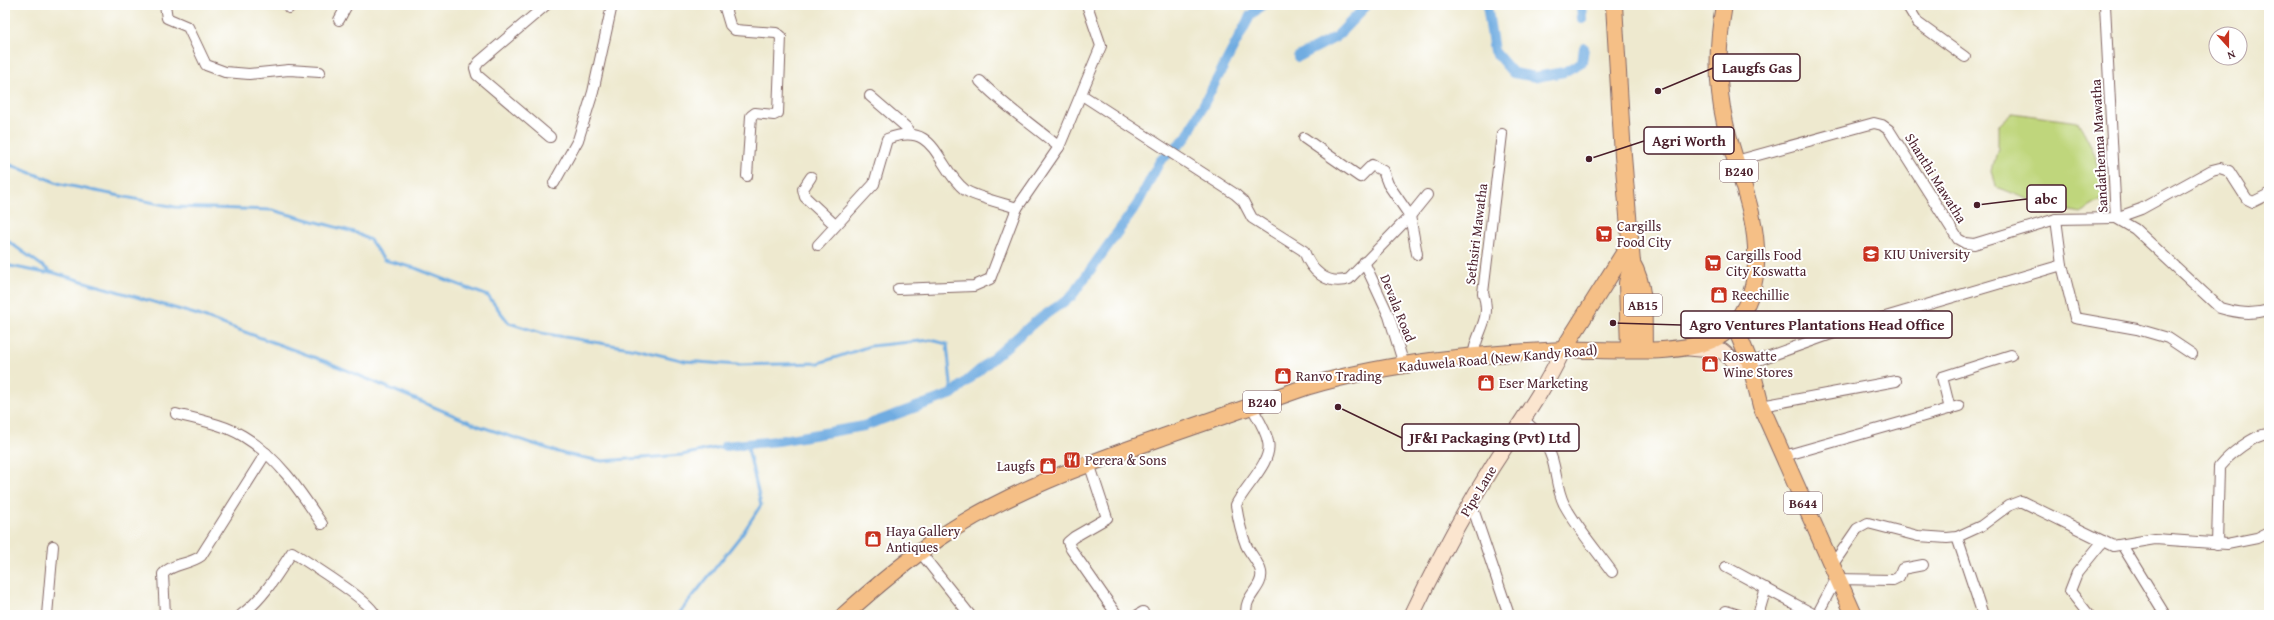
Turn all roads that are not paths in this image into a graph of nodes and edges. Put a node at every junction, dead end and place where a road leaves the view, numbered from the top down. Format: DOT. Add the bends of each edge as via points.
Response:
graph roads {
  1 [pos="165,5"];
  2 [pos="347,5"];
  3 [pos="546,5"];
  4 [pos="612,5"];
  5 [pos="724,5"];
  6 [pos="1087,5"];
  7 [pos="1614,5"];
  8 [pos="1724,5"];
  9 [pos="1907,5"];
  10 [pos="2105,5"];
  11 [pos="339,20"];
  12 [pos="1965,57"];
  13 [pos="320,72"];
  14 [pos="980,81"];
  15 [pos="870,96"];
  16 [pos="1082,96"];
  17 [pos="910,134"];
  18 [pos="1502,134"];
  19 [pos="550,137"];
  20 [pos="1304,138"];
  21 [pos="1059,148"];
  22 [pos="1736,161"];
  23 [pos="747,176"];
  24 [pos="811,177"];
  25 [pos="554,183"];
  26 [pos="2269,194"];
  27 [pos="1427,195"];
  28 [pos="1017,208"];
  29 [pos="1410,216"];
  30 [pos="2116,218"];
  31 [pos="2056,219"];
  32 [pos="835,225"];
  33 [pos="1631,242"];
  34 [pos="818,245"];
  35 [pos="1418,254"];
  36 [pos="1364,262"];
  37 [pos="2062,266"];
  38 [pos="898,289"];
  39 [pos="2269,310"];
  40 [pos="1731,327"];
  41 [pos="1684,347"];
  42 [pos="1637,349"];
  43 [pos="1563,350"];
  44 [pos="2192,354"];
  45 [pos="2011,355"];
  46 [pos="1473,358"];
  47 [pos="1404,364"];
  48 [pos="1747,366"];
  49 [pos="1896,381"];
  50 [pos="1251,406"];
  51 [pos="1761,406"];
  52 [pos="176,414"];
  53 [pos="1522,419"];
  54 [pos="2269,434"];
  55 [pos="266,453"];
  56 [pos="1784,456"];
  57 [pos="1089,463"];
  58 [pos="1470,503"];
  59 [pos="322,524"];
  60 [pos="2269,532"];
  61 [pos="1958,537"];
  62 [pos="2103,541"];
  63 [pos="2217,544"];
  64 [pos="2122,545"];
  65 [pos="52,546"];
  66 [pos="920,552"];
  67 [pos="1923,565"];
  68 [pos="1726,567"];
  69 [pos="1612,572"];
  70 [pos="1834,573"];
  71 [pos="1766,588"];
  72 [pos="1726,611"];
  73 [pos="47,615"];
  74 [pos="165,615"];
  75 [pos="240,615"];
  76 [pos="375,615"];
  77 [pos="844,615"];
  78 [pos="970,615"];
  79 [pos="1117,615"];
  80 [pos="1247,615"];
  81 [pos="1412,615"];
  82 [pos="1509,615"];
  83 [pos="1739,615"];
  84 [pos="1758,615"];
  85 [pos="1816,615"];
  86 [pos="1854,615"];
  87 [pos="1983,615"];
  88 [pos="2089,615"];
  89 [pos="2165,615"];
  1 -- 13 [label="street" via="167,18 188,27 206,65 225,72 249,74 289,70"];
  2 -- 11 [label="street"];
  3 -- 19 [label="street" via="479,62 476,68 477,75"];
  4 -- 25 [label="street" via="593,92 578,140"];
  5 -- 23 [label="street" via="730,25 735,30 776,33 781,36 778,113 755,113 751,116"];
  6 -- 16 [label="street" via="1101,46"];
  7 -- 33 [label="main road, AB15"];
  8 -- 22 [label="main road, Kaduwela Road (New Kandy Road) / B240" via="1719,81 1725,123"];
  9 -- 12 [label="street" via="1918,23"];
  10 -- 30 [label="street, Sandathenna Mawatha"];
  14 -- 21 [label="street" via="999,102 1032,124"];
  15 -- 17 [label="street" via="906,127"];
  16 -- 21 [label="street"];
  16 -- 36 [label="street" via="1235,194 1243,201 1252,218 1304,251 1308,262 1328,280 1338,282 1348,279"];
  17 -- 28 [label="street" via="917,134 932,145 944,166 966,190"];
  17 -- 32 [label="street" via="887,139 874,184"];
  18 -- 46 [label="street, Sethsiri Mawatha" via="1483,293 1487,304 1486,318 1474,343"];
  20 -- 29 [label="street" via="1360,177 1372,166 1383,171 1388,184"];
  21 -- 28 [label="street"];
  22 -- 31 [label="street, Shanthi Mawatha" via="1874,123 1889,130 1958,239 1965,243 1974,244"];
  22 -- 40 [label="main road, Kaduwela Road (New Kandy Road) / B240" via="1754,220 1756,264 1749,298"];
  24 -- 32 [label="street" via="803,189 805,197"];
  26 -- 30 [label="street" via="2253,202 2247,199 2229,171 2220,168 2141,209"];
  27 -- 29 [label="street"];
  28 -- 38 [label="street" via="990,279 974,286"];
  29 -- 35 [label="street"];
  29 -- 36 [label="street"];
  30 -- 31 [label="street, Shanthi Mawatha"];
  30 -- 39 [label="street, Sandathenna Mawatha" via="2135,229 2220,308 2237,313 2255,314"];
  31 -- 37 [label="street"];
  32 -- 34 [label="street"];
  33 -- 42 [label="main road, AB15" via="1632,263 1627,283"];
  33 -- 43 [label="main road"];
  36 -- 47 [label="street, Devala Road" via="1389,316"];
  37 -- 44 [label="street" via="2075,318 2136,329 2168,338"];
  37 -- 48 [label="street" via="1848,328"];
  40 -- 41 [label="main road, Kaduwela Road (New Kandy Road) / B240" via="1707,342"];
  40 -- 48 [label="main road, B644"];
  41 -- 42 [label="main road, Kaduwela Road (New Kandy Road) / B240"];
  41 -- 48 [label="street" via="1722,351"];
  42 -- 43 [label="main road, Kaduwela Road (New Kandy Road) / B240"];
  43 -- 46 [label="main road, Kaduwela Road (New Kandy Road) / B240"];
  43 -- 53 [label="street, Pipe Lane" via="1554,370"];
  45 -- 56 [label="street" via="1942,377 1955,408"];
  46 -- 47 [label="main road, Kaduwela Road (New Kandy Road) / B240"];
  47 -- 50 [label="main road, Kaduwela Road (New Kandy Road) / B240" via="1344,376"];
  48 -- 51 [label="main road, B644"];
  49 -- 51 [label="street"];
  50 -- 57 [label="main road, Kaduwela Road (New Kandy Road) / B240"];
  50 -- 80 [label="street" via="1268,442 1269,451 1236,505 1246,545 1261,573 1260,582 1249,596 1246,605"];
  51 -- 56 [label="main road, B644"];
  52 -- 55 [label="street" via="214,424 243,436"];
  53 -- 58 [label="street, Pipe Lane"];
  53 -- 69 [label="street" via="1546,446 1554,465 1557,486 1564,504"];
  54 -- 63 [label="street" via="2262,434 2227,457 2219,467"];
  55 -- 59 [label="street" via="293,481"];
  55 -- 74 [label="street" via="201,556 194,561 168,568 163,574"];
  56 -- 70 [label="main road, B644"];
  57 -- 66 [label="main road, Kaduwela Road (New Kandy Road) / B240" via="997,505 939,538"];
  57 -- 79 [label="street" via="1108,518 1068,542"];
  58 -- 81 [label="street, Pipe Lane" via="1438,559"];
  58 -- 82 [label="street"];
  60 -- 63 [label="street" via="2244,542"];
  61 -- 62 [label="street" via="1981,526 2008,506 2021,501"];
  61 -- 70 [label="street" via="1918,536 1868,523 1857,529"];
  61 -- 87 [label="street"];
  62 -- 64 [label="street" via="2113,546"];
  62 -- 88 [label="street" via="2077,573 2070,591"];
  63 -- 64 [label="street" via="2155,539"];
  64 -- 89 [label="street"];
  65 -- 73 [label="street"];
  66 -- 77 [label="main road, Kaduwela Road (New Kandy Road) / B240"];
  66 -- 78 [label="street"];
  67 -- 70 [label="street" via="1902,569 1899,577 1893,580"];
  68 -- 71 [label="street"];
  70 -- 85 [label="street"];
  70 -- 86 [label="main road, B644"];
  71 -- 84 [label="street"];
  71 -- 85 [label="street"];
  72 -- 83 [label="street"];
  75 -- 76 [label="street" via="269,588 292,552 358,598"];
}
